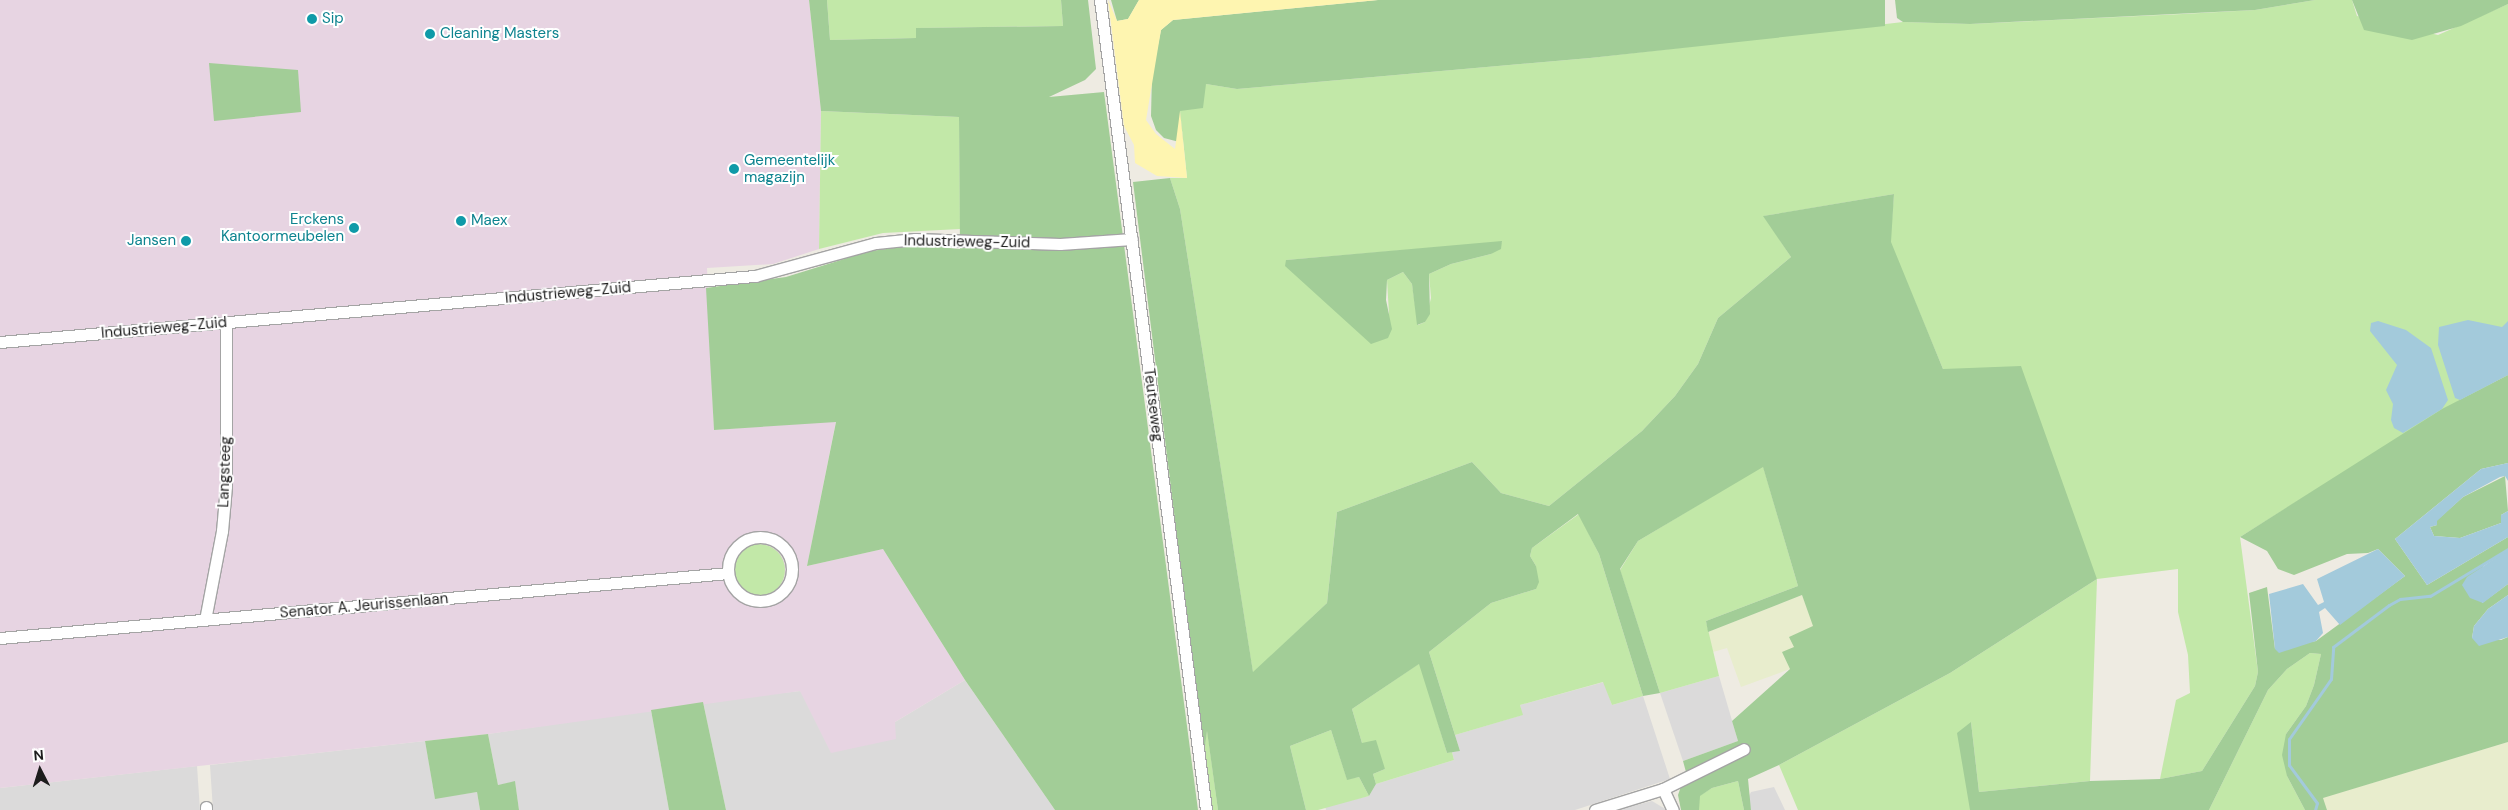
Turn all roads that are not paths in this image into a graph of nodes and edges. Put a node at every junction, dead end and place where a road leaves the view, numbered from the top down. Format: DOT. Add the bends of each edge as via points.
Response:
graph roads {
  1 [pos="1100,0"];
  2 [pos="1132,239"];
  3 [pos="226,323"];
  4 [pos="0,342"];
  5 [pos="728,573"];
  6 [pos="205,620"];
  7 [pos="0,638"];
  8 [pos="1744,749"];
  9 [pos="1663,789"];
  10 [pos="1206,810"];
  11 [pos="1595,810"];
  12 [pos="1673,810"];
  1 -- 2 [label="street, Teutseweg"];
  2 -- 3 [label="street, Industrieweg-Zuid" via="1060,244 915,239 876,243 755,276"];
  2 -- 10 [label="street, Teutseweg"];
  3 -- 4 [label="street, Industrieweg-Zuid"];
  3 -- 6 [label="street, Langsteeg" via="226,486 222,531"];
  5 -- 5 [label="street" via="738,592 759,601 780,594 790,580 792,564 782,544 761,536 750,538 736,547 728,562"];
  5 -- 6 [label="street, Senator A. Jeurissenlaan"];
  6 -- 7 [label="street, Senator A. Jeurissenlaan"];
  8 -- 9 [label="street"];
  9 -- 11 [label="street"];
  9 -- 12 [label="street"];
}
